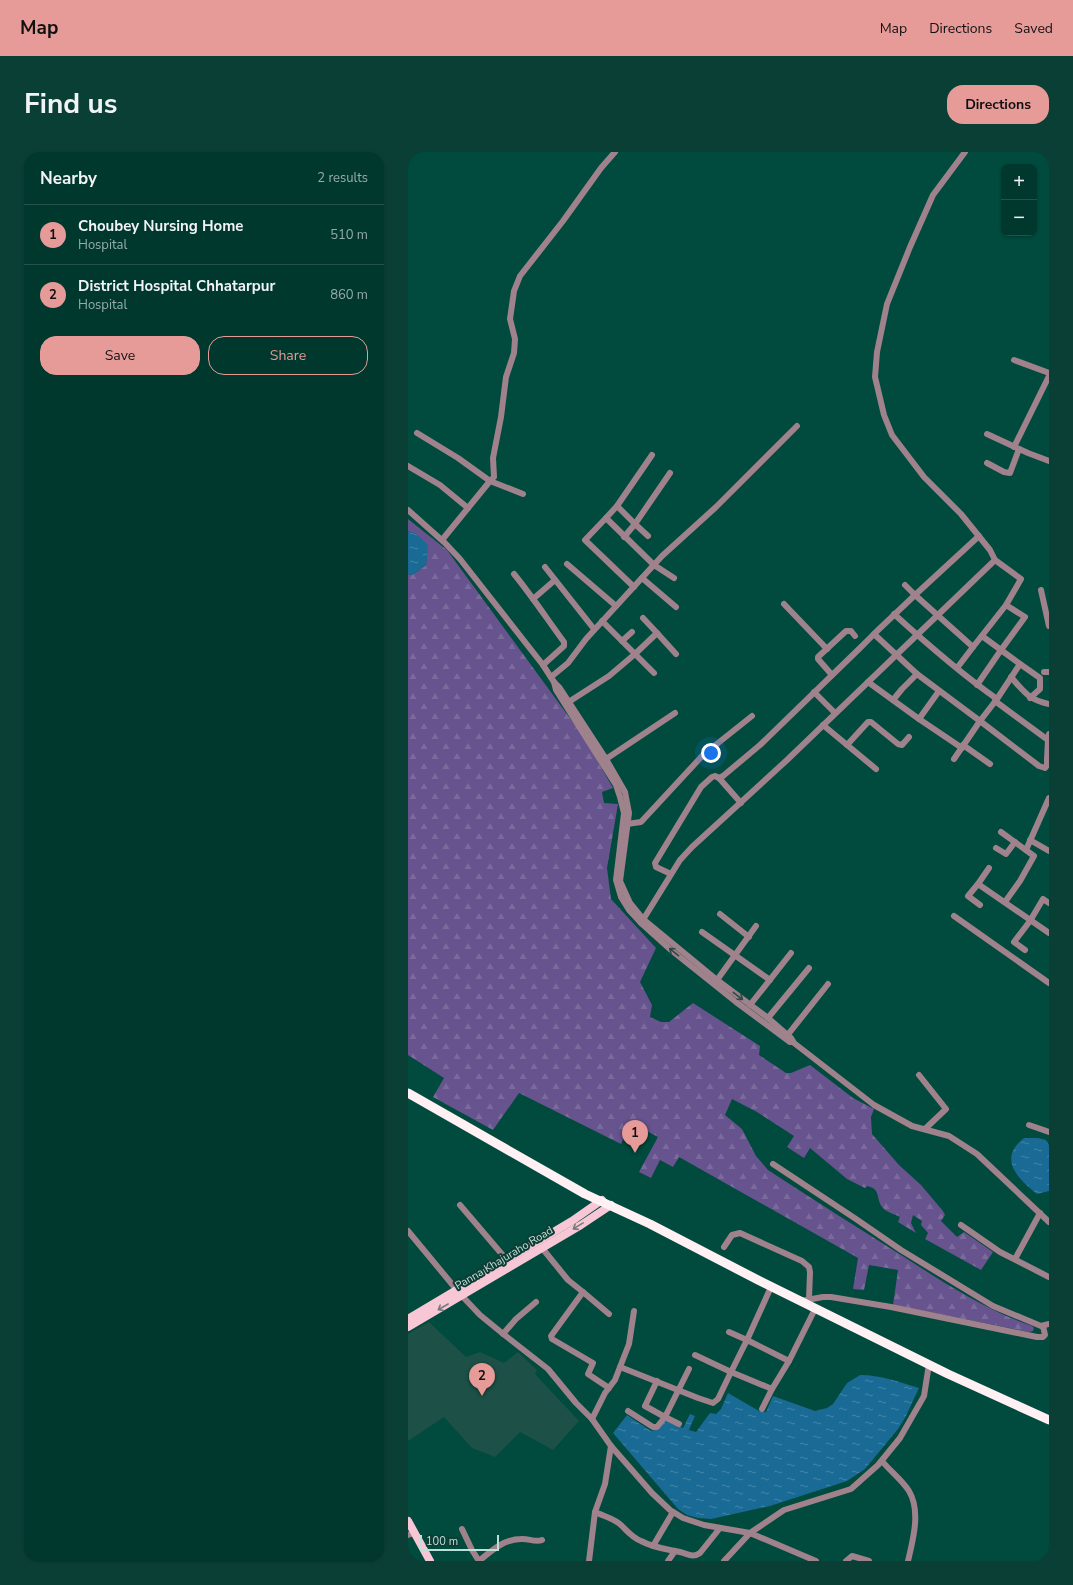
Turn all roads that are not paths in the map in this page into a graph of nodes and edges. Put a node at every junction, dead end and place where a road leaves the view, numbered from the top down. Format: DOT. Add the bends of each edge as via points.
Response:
graph roads {
  1 [pos="615,152"];
  2 [pos="965,152"];
  3 [pos="1014,360"];
  4 [pos="1049,373"];
  5 [pos="1049,376"];
  6 [pos="797,426"];
  7 [pos="416,433"];
  8 [pos="987,434"];
  9 [pos="1017,448"];
  10 [pos="652,455"];
  11 [pos="1049,461"];
  12 [pos="987,463"];
  13 [pos="408,466"];
  14 [pos="670,473"];
  15 [pos="490,481"];
  16 [pos="523,494"];
  17 [pos="617,506"];
  18 [pos="468,508"];
  19 [pos="408,510"];
  20 [pos="606,518"];
  21 [pos="635,524"];
  22 [pos="648,536"];
  23 [pos="979,536"];
  24 [pos="624,537"];
  25 [pos="442,540"];
  26 [pos="995,560"];
  27 [pos="567,564"];
  28 [pos="654,565"];
  29 [pos="545,567"];
  30 [pos="514,574"];
  31 [pos="642,578"];
  32 [pos="674,578"];
  33 [pos="555,580"];
  34 [pos="905,585"];
  35 [pos="634,587"];
  36 [pos="1041,590"];
  37 [pos="915,595"];
  38 [pos="533,599"];
  39 [pos="784,604"];
  40 [pos="1006,605"];
  41 [pos="616,606"];
  42 [pos="676,606"];
  43 [pos="894,614"];
  44 [pos="937,616"];
  45 [pos="643,618"];
  46 [pos="602,621"];
  47 [pos="1049,626"];
  48 [pos="594,630"];
  49 [pos="632,632"];
  50 [pos="657,633"];
  51 [pos="874,634"];
  52 [pos="917,635"];
  53 [pos="855,636"];
  54 [pos="982,636"];
  55 [pos="622,642"];
  56 [pos="973,647"];
  57 [pos="827,649"];
  58 [pos="1001,650"];
  59 [pos="635,654"];
  60 [pos="676,654"];
  61 [pos="897,654"];
  62 [pos="1020,664"];
  63 [pos="543,665"];
  64 [pos="956,668"];
  65 [pos="654,673"];
  66 [pos="917,674"];
  67 [pos="832,675"];
  68 [pos="1011,677"];
  69 [pos="552,679"];
  70 [pos="868,682"];
  71 [pos="977,685"];
  72 [pos="939,691"];
  73 [pos="814,692"];
  74 [pos="1030,698"];
  75 [pos="893,700"];
  76 [pos="996,700"];
  77 [pos="567,703"];
  78 [pos="1049,704"];
  79 [pos="675,713"];
  80 [pos="835,714"];
  81 [pos="752,716"];
  82 [pos="919,719"];
  83 [pos="980,721"];
  84 [pos="823,725"];
  85 [pos="909,737"];
  86 [pos="1048,737"];
  87 [pos="848,745"];
  88 [pos="962,747"];
  89 [pos="954,759"];
  90 [pos="1048,759"];
  91 [pos="604,760"];
  92 [pos="990,764"];
  93 [pos="876,769"];
  94 [pos="719,778"];
  95 [pos="1049,798"];
  96 [pos="741,803"];
  97 [pos="626,824"];
  98 [pos="1001,832"];
  99 [pos="1030,840"];
  100 [pos="1015,842"];
  101 [pos="996,848"];
  102 [pos="1026,850"];
  103 [pos="1049,850"];
  104 [pos="989,868"];
  105 [pos="671,874"];
  106 [pos="978,884"];
  107 [pos="1005,902"];
  108 [pos="1049,903"];
  109 [pos="980,905"];
  110 [pos="720,914"];
  111 [pos="954,916"];
  112 [pos="642,921"];
  113 [pos="1030,921"];
  114 [pos="756,926"];
  115 [pos="702,932"];
  116 [pos="1049,933"];
  117 [pos="749,937"];
  118 [pos="1025,950"];
  119 [pos="790,953"];
  120 [pos="735,956"];
  121 [pos="809,968"];
  122 [pos="718,980"];
  123 [pos="770,980"];
  124 [pos="1049,983"];
  125 [pos="828,984"];
  126 [pos="750,1005"];
  127 [pos="768,1018"];
  128 [pos="786,1036"];
  129 [pos="919,1075"];
  130 [pos="408,1093"];
  131 [pos="1029,1125"];
  132 [pos="925,1129"];
  133 [pos="1049,1132"];
  134 [pos="773,1164"];
  135 [pos="460,1205"];
  136 [pos="604,1205"];
  137 [pos="1040,1214"];
  138 [pos="1049,1222"];
  139 [pos="962,1225"];
  140 [pos="408,1231"];
  141 [pos="724,1247"];
  142 [pos="542,1248"];
  143 [pos="506,1259"];
  144 [pos="1014,1260"];
  145 [pos="1049,1277"];
  146 [pos="456,1289"];
  147 [pos="770,1289"];
  148 [pos="584,1292"];
  149 [pos="462,1296"];
  150 [pos="805,1300"];
  151 [pos="536,1302"];
  152 [pos="634,1311"];
  153 [pos="813,1313"];
  154 [pos="609,1314"];
  155 [pos="408,1319"];
  156 [pos="1046,1325"];
  157 [pos="408,1327"];
  158 [pos="729,1332"];
  159 [pos="503,1334"];
  160 [pos="747,1340"];
  161 [pos="695,1355"];
  162 [pos="789,1361"];
  163 [pos="928,1366"];
  164 [pos="620,1367"];
  165 [pos="689,1368"];
  166 [pos="731,1372"];
  167 [pos="657,1381"];
  168 [pos="609,1388"];
  169 [pos="772,1389"];
  170 [pos="678,1390"];
  171 [pos="762,1409"];
  172 [pos="628,1412"];
  173 [pos="665,1417"];
  174 [pos="592,1419"];
  175 [pos="1049,1420"];
  176 [pos="679,1424"];
  177 [pos="1049,1426"];
  178 [pos="611,1446"];
  179 [pos="882,1461"];
  180 [pos="594,1512"];
  181 [pos="673,1512"];
  182 [pos="408,1521"];
  183 [pos="720,1528"];
  184 [pos="462,1529"];
  185 [pos="750,1532"];
  186 [pos="411,1534"];
  187 [pos="542,1540"];
  188 [pos="653,1546"];
  189 [pos="675,1551"];
  190 [pos="430,1561"];
  191 [pos="479,1561"];
  192 [pos="589,1561"];
  193 [pos="668,1561"];
  194 [pos="724,1561"];
  195 [pos="815,1561"];
  196 [pos="846,1561"];
  197 [pos="869,1561"];
  198 [pos="908,1561"];
  1 -- 15 [label="street" via="520,276 514,291 510,319 515,339 514,353 503,393 493,458 494,478"];
  2 -- 23 [label="street" via="933,195 907,253 887,304 877,352 875,377 884,415 892,435 924,477"];
  3 -- 4 [label="street"];
  5 -- 9 [label="street"];
  6 -- 28 [label="street"];
  7 -- 15 [label="street"];
  8 -- 9 [label="street"];
  9 -- 11 [label="street"];
  9 -- 12 [label="street" via="1010,473"];
  10 -- 17 [label="street"];
  13 -- 18 [label="street" via="440,485"];
  14 -- 21 [label="street"];
  15 -- 16 [label="street"];
  15 -- 18 [label="street"];
  17 -- 20 [label="street"];
  17 -- 21 [label="street"];
  18 -- 25 [label="street"];
  19 -- 25 [label="street"];
  20 -- 24 [label="street"];
  20 -- 35 [label="street" via="585,540"];
  21 -- 22 [label="street"];
  21 -- 24 [label="street"];
  23 -- 26 [label="street"];
  23 -- 37 [label="street"];
  24 -- 28 [label="street"];
  25 -- 63 [label="street" via="460,559"];
  26 -- 40 [label="street" via="1021,579"];
  26 -- 44 [label="street"];
  27 -- 41 [label="street"];
  28 -- 31 [label="street"];
  28 -- 32 [label="street"];
  29 -- 33 [label="street"];
  30 -- 38 [label="street"];
  31 -- 35 [label="street"];
  31 -- 42 [label="street"];
  33 -- 38 [label="street"];
  33 -- 48 [label="street"];
  34 -- 37 [label="street"];
  35 -- 41 [label="street"];
  36 -- 47 [label="street"];
  37 -- 43 [label="street"];
  37 -- 44 [label="street"];
  38 -- 63 [label="street" via="565,645"];
  39 -- 57 [label="street"];
  40 -- 54 [label="street"];
  40 -- 58 [label="street" via="1025,617"];
  41 -- 46 [label="street"];
  43 -- 51 [label="street"];
  43 -- 52 [label="street"];
  44 -- 52 [label="street"];
  44 -- 56 [label="street"];
  45 -- 50 [label="street"];
  46 -- 48 [label="street"];
  46 -- 55 [label="street"];
  48 -- 69 [label="street"];
  49 -- 55 [label="street"];
  50 -- 59 [label="street"];
  50 -- 60 [label="street"];
  51 -- 61 [label="street"];
  51 -- 67 [label="street"];
  52 -- 61 [label="street"];
  52 -- 64 [label="street"];
  53 -- 57 [label="street" via="851,631 846,631"];
  54 -- 56 [label="street"];
  54 -- 58 [label="street"];
  55 -- 59 [label="street"];
  56 -- 64 [label="street"];
  57 -- 67 [label="street" via="818,659"];
  58 -- 62 [label="street"];
  58 -- 71 [label="street"];
  59 -- 65 [label="street"];
  59 -- 77 [label="street" via="609,676"];
  61 -- 66 [label="street"];
  61 -- 70 [label="street"];
  62 -- 68 [label="street"];
  62 -- 74 [label="street" via="1040,678 1040,690"];
  63 -- 69 [label="street"];
  64 -- 71 [label="street"];
  66 -- 72 [label="street"];
  66 -- 75 [label="street"];
  67 -- 73 [label="street"];
  68 -- 74 [label="street"];
  68 -- 76 [label="street"];
  69 -- 77 [label="street" via="556,690"];
  70 -- 75 [label="street"];
  70 -- 80 [label="street"];
  71 -- 76 [label="street"];
  72 -- 82 [label="street"];
  72 -- 83 [label="street"];
  73 -- 80 [label="street"];
  73 -- 94 [label="street" via="760,745"];
  74 -- 78 [label="street"];
  75 -- 82 [label="street"];
  76 -- 83 [label="street"];
  76 -- 86 [label="street"];
  77 -- 91 [label="street"];
  79 -- 91 [label="street"];
  80 -- 84 [label="street"];
  81 -- 97 [label="street" via="703,755 641,822"];
  82 -- 88 [label="street"];
  83 -- 88 [label="street"];
  83 -- 90 [label="street" via="1039,766 1045,768"];
  84 -- 87 [label="street"];
  84 -- 96 [label="street"];
  85 -- 87 [label="street" via="902,745 898,744 871,722 865,725"];
  86 -- 90 [label="street"];
  87 -- 93 [label="street"];
  88 -- 89 [label="street"];
  88 -- 92 [label="street"];
  91 -- 97 [label="street" via="616,785"];
  94 -- 96 [label="street"];
  94 -- 105 [label="street" via="712,777 701,787 655,863 656,867"];
  95 -- 99 [label="street"];
  96 -- 105 [label="street" via="692,847"];
  97 -- 112 [label="street" via="616,885 629,910"];
  98 -- 100 [label="street"];
  99 -- 102 [label="street"];
  99 -- 103 [label="street"];
  100 -- 101 [label="street" via="1006,854"];
  100 -- 102 [label="street"];
  102 -- 107 [label="street" via="1034,856"];
  104 -- 106 [label="street"];
  105 -- 112 [label="street"];
  106 -- 107 [label="street"];
  106 -- 109 [label="street" via="968,896"];
  107 -- 113 [label="street"];
  108 -- 113 [label="street" via="1043,899"];
  110 -- 117 [label="street"];
  111 -- 124 [label="street"];
  112 -- 122 [label="street"];
  128 -- 112 [label="street, one-way" via="736,1002 671,950"];
  113 -- 116 [label="street"];
  113 -- 118 [label="street" via="1014,942"];
  114 -- 117 [label="street"];
  115 -- 120 [label="street"];
  117 -- 120 [label="street"];
  119 -- 123 [label="street"];
  120 -- 122 [label="street"];
  120 -- 123 [label="street"];
  121 -- 127 [label="street"];
  122 -- 126 [label="street, one-way"];
  123 -- 126 [label="street"];
  125 -- 128 [label="street"];
  126 -- 127 [label="street"];
  127 -- 128 [label="street"];
  128 -- 132 [label="street" via="790,1042 874,1105"];
  129 -- 132 [label="street" via="946,1109"];
  130 -- 136 [label="highway"];
  131 -- 133 [label="street"];
  132 -- 137 [label="street" via="949,1136 977,1154"];
  134 -- 156 [label="street" via="901,1250 993,1306 1041,1326"];
  135 -- 143 [label="street"];
  136 -- 142 [label="main road, Panna Khajuraho Road, one-way"];
  136 -- 143 [label="main road, Panna Khajuraho Road"];
  136 -- 147 [label="highway"];
  137 -- 138 [label="street"];
  137 -- 144 [label="street"];
  139 -- 144 [label="street"];
  140 -- 146 [label="street"];
  141 -- 150 [label="street" via="732,1235 740,1233 802,1261 809,1267 810,1272"];
  142 -- 148 [label="street" via="568,1280"];
  142 -- 149 [label="main road, Panna Khajuraho Road"];
  143 -- 146 [label="main road, Panna Khajuraho Road"];
  144 -- 145 [label="street"];
  146 -- 155 [label="main road, Panna Khajuraho Road"];
  147 -- 150 [label="highway"];
  147 -- 153 [label="highway"];
  147 -- 160 [label="street"];
  148 -- 154 [label="street"];
  148 -- 168 [label="street" via="551,1336 593,1363 588,1374"];
  149 -- 157 [label="main road, Panna Khajuraho Road, one-way"];
  149 -- 159 [label="street"];
  150 -- 156 [label="street" via="831,1297 1038,1337 1045,1335"];
  150 -- 163 [label="highway"];
  151 -- 159 [label="street"];
  152 -- 164 [label="street" via="629,1344"];
  153 -- 162 [label="street"];
  153 -- 163 [label="highway"];
  158 -- 160 [label="street"];
  159 -- 174 [label="street" via="548,1369"];
  160 -- 162 [label="street"];
  160 -- 166 [label="street"];
  161 -- 166 [label="street"];
  162 -- 169 [label="street"];
  163 -- 175 [label="highway"];
  163 -- 177 [label="highway" via="992,1401"];
  163 -- 179 [label="street" via="924,1396 900,1438"];
  164 -- 167 [label="street"];
  164 -- 168 [label="street"];
  165 -- 170 [label="street"];
  166 -- 169 [label="street"];
  166 -- 170 [label="street" via="718,1399 713,1403"];
  167 -- 170 [label="street"];
  167 -- 173 [label="street" via="645,1406"];
  168 -- 174 [label="street"];
  169 -- 171 [label="street"];
  170 -- 173 [label="street"];
  172 -- 173 [label="street" via="655,1428"];
  173 -- 176 [label="street"];
  174 -- 178 [label="street"];
  178 -- 180 [label="street" via="605,1484"];
  178 -- 181 [label="street" via="652,1493"];
  179 -- 185 [label="street" via="851,1489 784,1510"];
  179 -- 198 [label="street" via="909,1490 914,1501 914,1529"];
  180 -- 188 [label="street" via="622,1525 626,1532"];
  180 -- 192 [label="street"];
  181 -- 183 [label="street" via="683,1518"];
  181 -- 188 [label="street"];
  182 -- 186 [label="main road"];
  183 -- 185 [label="street"];
  183 -- 189 [label="street" via="696,1556"];
  184 -- 191 [label="street"];
  185 -- 194 [label="street"];
  185 -- 195 [label="street"];
  186 -- 190 [label="main road"];
  187 -- 191 [label="street" via="512,1540 493,1549"];
  188 -- 189 [label="street"];
  189 -- 193 [label="street"];
  196 -- 197 [label="street" via="852,1556"];
}
